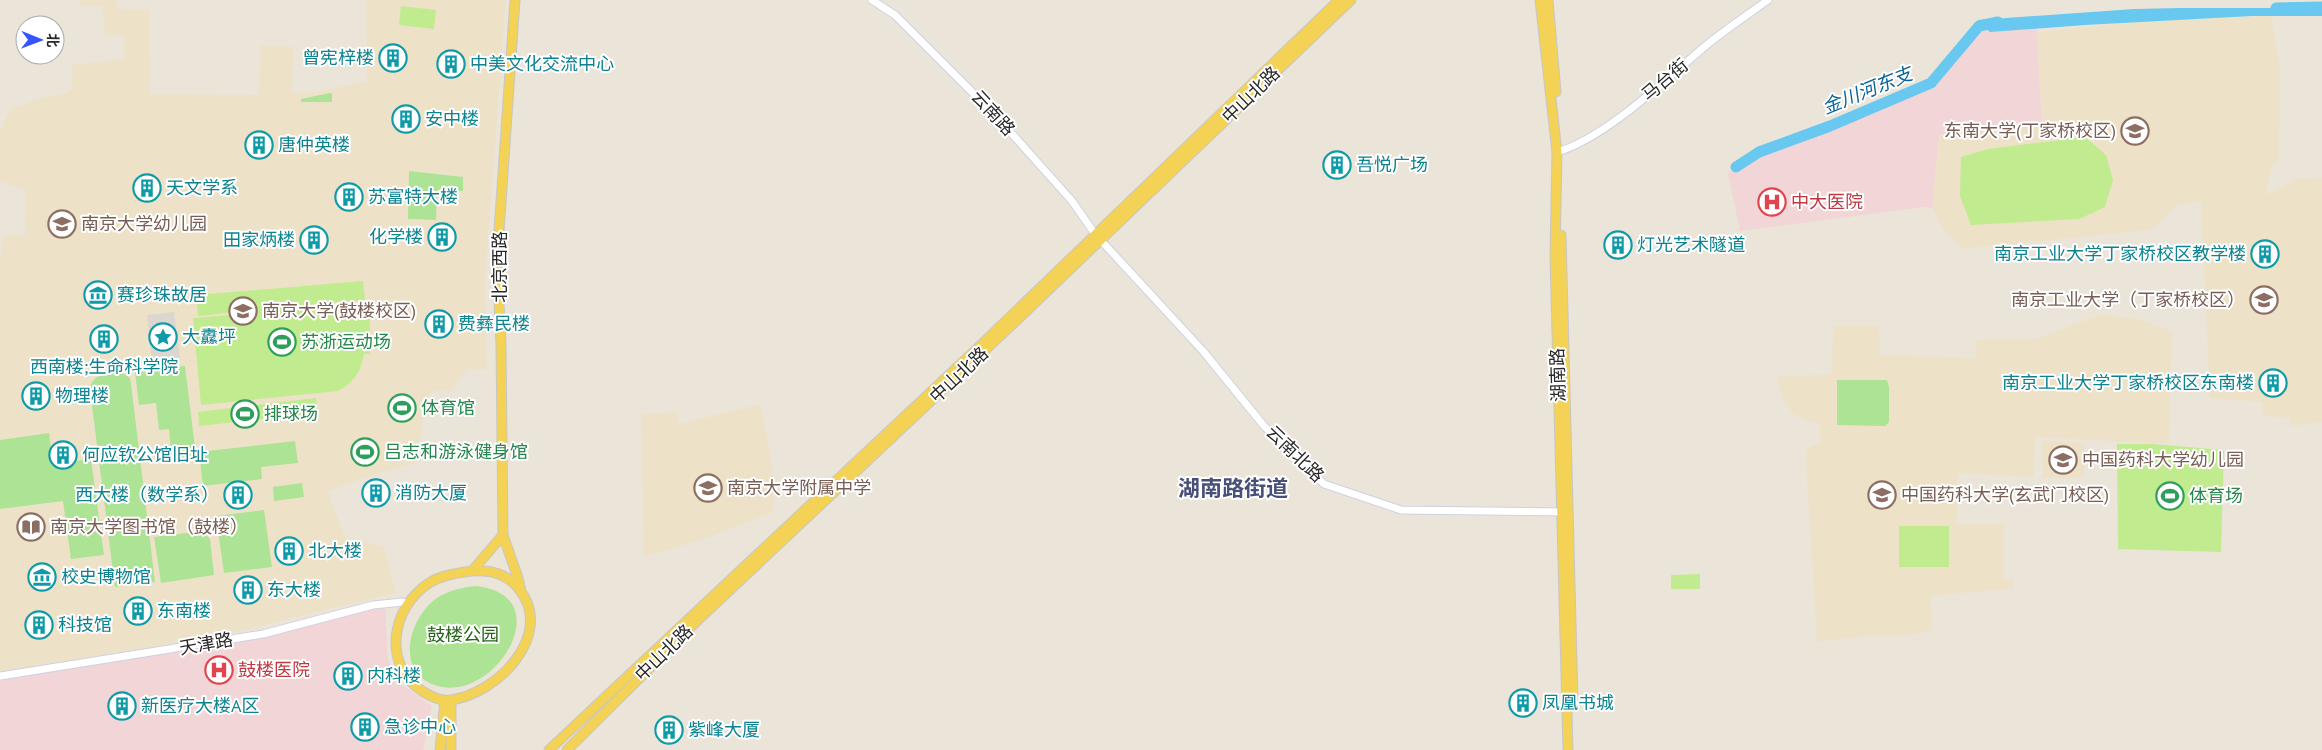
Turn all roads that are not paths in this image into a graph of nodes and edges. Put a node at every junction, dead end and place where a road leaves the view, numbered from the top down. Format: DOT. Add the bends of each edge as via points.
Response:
graph roads {
  1 [pos="516,0"];
  2 [pos="872,0"];
  3 [pos="1339,0"];
  4 [pos="1351,0"];
  5 [pos="1540,0"];
  6 [pos="1548,0"];
  7 [pos="1768,0"];
  8 [pos="1560,152"];
  9 [pos="1098,236"];
  10 [pos="1565,512"];
  11 [pos="503,535"];
  12 [pos="472,571"];
  13 [pos="521,591"];
  14 [pos="408,605"];
  15 [pos="0,676"];
  16 [pos="448,700"];
  17 [pos="440,750"];
  18 [pos="451,750"];
  19 [pos="549,750"];
  20 [pos="567,750"];
  21 [pos="1568,750"];
  22 [pos="1574,750"];
  1 -- 11 [label="main road, 北京西路" via="497,260"];
  2 -- 9 [label="street, 云南路" via="895,15 997,117"];
  3 -- 9 [label="main road, 中山北路"];
  4 -- 9 [label="main road, 中山北路"];
  5 -- 8 [label="main road, 湖南路"];
  6 -- 8 [label="main road, 湖南路"];
  7 -- 8 [label="street, 马台街" via="1705,46 1645,97 1583,142"];
  8 -- 10 [label="main road, 湖南路" via="1555,256"];
  9 -- 10 [label="street, 云南北路" via="1203,351 1264,426 1324,484 1401,510"];
  9 -- 19 [label="main road, 中山北路"];
  9 -- 20 [label="main road, 中山北路"];
  10 -- 21 [label="main road, 湖南路"];
  10 -- 22 [label="main road, 湖南路"];
  11 -- 12 [label="main road"];
  11 -- 13 [label="main road, 北京西路"];
  12 -- 13 [label="main road" via="498,572"];
  12 -- 14 [label="main road" via="431,582"];
  13 -- 16 [label="main road" via="528,603 531,621 529,634 517,658 504,675 487,686"];
  14 -- 15 [label="street, 天津路" via="403,602 373,605 272,632"];
  14 -- 16 [label="main road" via="400,617 394,642 401,669 415,686 433,697"];
  16 -- 17 [label="main road"];
  16 -- 18 [label="main road"];
}
